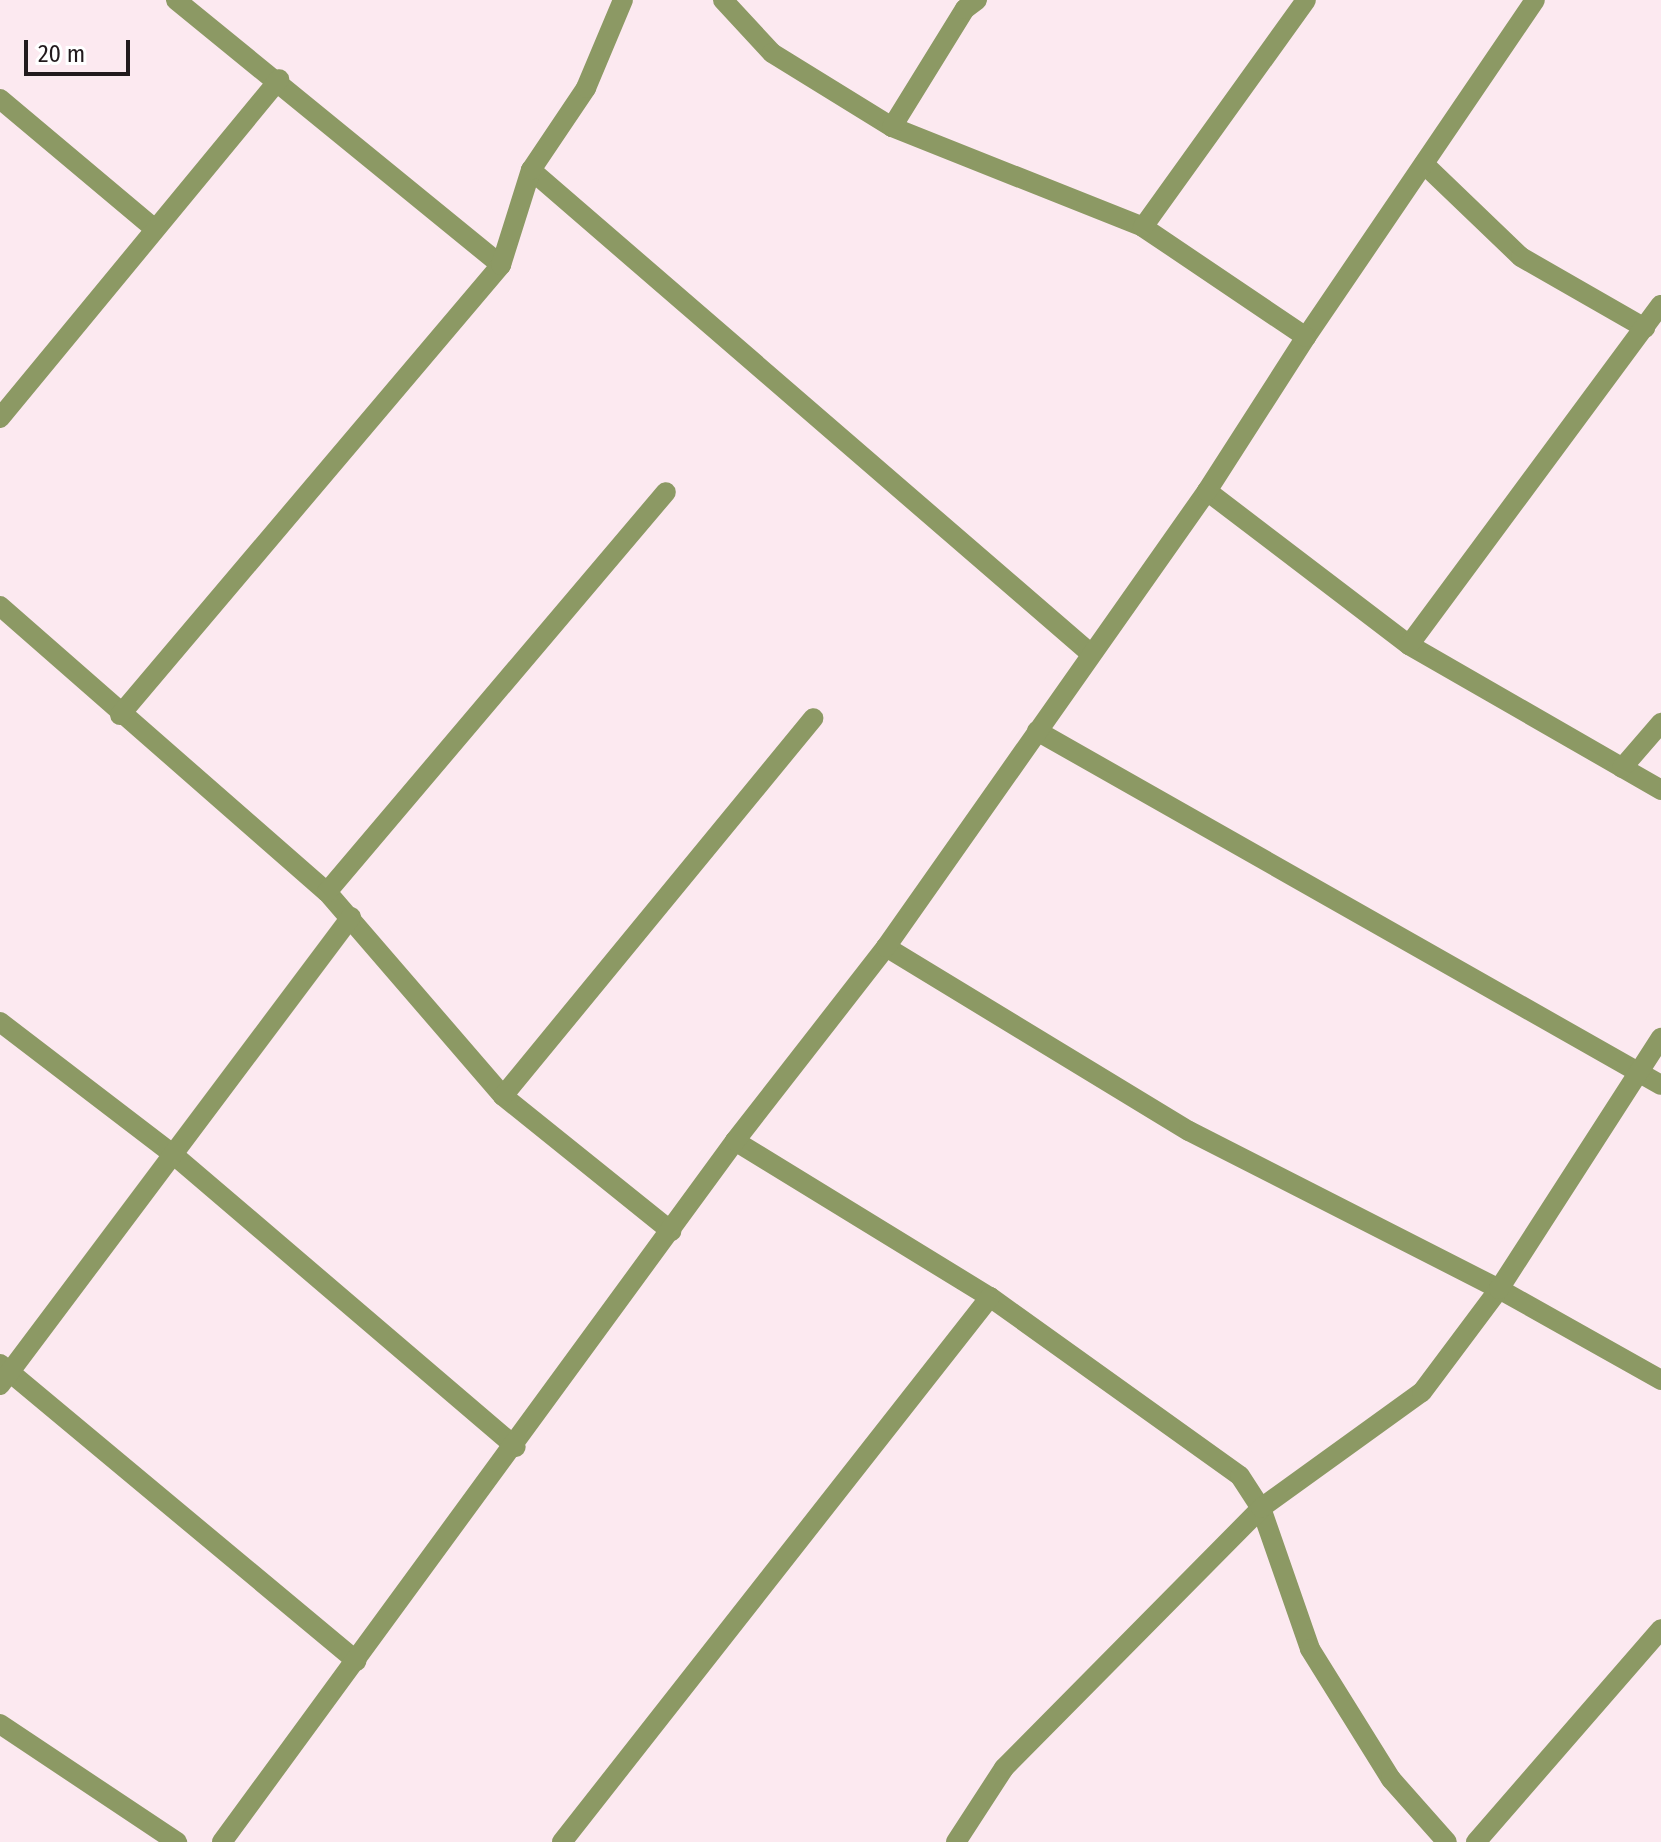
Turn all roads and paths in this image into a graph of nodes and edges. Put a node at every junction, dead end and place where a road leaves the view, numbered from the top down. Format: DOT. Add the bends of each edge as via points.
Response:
graph roads {
  1 [pos="176,0"];
  2 [pos="623,0"];
  3 [pos="723,0"];
  4 [pos="977,0"];
  5 [pos="1306,0"];
  6 [pos="1535,0"];
  7 [pos="279,79"];
  8 [pos="0,99"];
  9 [pos="892,127"];
  10 [pos="1424,164"];
  11 [pos="531,170"];
  12 [pos="1143,227"];
  13 [pos="155,229"];
  14 [pos="501,265"];
  15 [pos="1661,305"];
  16 [pos="1645,328"];
  17 [pos="1306,337"];
  18 [pos="0,418"];
  19 [pos="1207,491"];
  20 [pos="666,492"];
  21 [pos="0,606"];
  22 [pos="1409,645"];
  23 [pos="1090,653"];
  24 [pos="120,715"];
  25 [pos="813,718"];
  26 [pos="1661,723"];
  27 [pos="1037,731"];
  28 [pos="1622,768"];
  29 [pos="1661,790"];
  30 [pos="327,892"];
  31 [pos="351,917"];
  32 [pos="886,947"];
  33 [pos="0,1022"];
  34 [pos="1661,1038"];
  35 [pos="1635,1072"];
  36 [pos="1661,1085"];
  37 [pos="503,1096"];
  38 [pos="735,1141"];
  39 [pos="175,1156"];
  40 [pos="671,1231"];
  41 [pos="1499,1289"];
  42 [pos="990,1297"];
  43 [pos="3,1374"];
  44 [pos="1661,1380"];
  45 [pos="516,1447"];
  46 [pos="1261,1508"];
  47 [pos="1661,1629"];
  48 [pos="356,1661"];
  49 [pos="0,1724"];
  50 [pos="177,1842"];
  51 [pos="222,1842"];
  52 [pos="562,1842"];
  53 [pos="956,1842"];
  54 [pos="1447,1842"];
  55 [pos="1476,1842"];
  1 -- 7 [label="street"];
  2 -- 11 [label="street" via="586,88"];
  3 -- 9 [label="street" via="772,53"];
  4 -- 9 [label="street" via="965,9"];
  5 -- 12 [label="street"];
  6 -- 10 [label="street"];
  7 -- 13 [label="street"];
  7 -- 14 [label="street"];
  8 -- 13 [label="street"];
  9 -- 12 [label="street"];
  10 -- 16 [label="street" via="1521,257"];
  10 -- 17 [label="street"];
  11 -- 14 [label="street"];
  11 -- 23 [label="street"];
  12 -- 17 [label="street"];
  13 -- 18 [label="street"];
  14 -- 24 [label="street"];
  15 -- 16 [label="street"];
  16 -- 22 [label="street"];
  17 -- 19 [label="street"];
  19 -- 22 [label="street"];
  19 -- 23 [label="street"];
  20 -- 30 [label="street"];
  21 -- 24 [label="street"];
  22 -- 28 [label="street"];
  23 -- 27 [label="street"];
  24 -- 30 [label="street"];
  25 -- 37 [label="street"];
  26 -- 28 [label="street"];
  27 -- 32 [label="street"];
  27 -- 35 [label="street"];
  28 -- 29 [label="street"];
  30 -- 31 [label="street"];
  31 -- 37 [label="street"];
  31 -- 39 [label="street"];
  32 -- 38 [label="street"];
  32 -- 41 [label="street" via="1189,1131"];
  33 -- 39 [label="street"];
  34 -- 35 [label="street"];
  35 -- 36 [label="street"];
  35 -- 41 [label="street"];
  37 -- 40 [label="street"];
  38 -- 40 [label="street"];
  38 -- 42 [label="street"];
  39 -- 43 [label="street"];
  39 -- 45 [label="street"];
  40 -- 45 [label="street"];
  41 -- 44 [label="street"];
  41 -- 46 [label="street" via="1422,1392"];
  42 -- 46 [label="street" via="1209,1450 1240,1476"];
  42 -- 52 [label="street"];
  43 -- 48 [label="street"];
  45 -- 48 [label="street"];
  46 -- 53 [label="street" via="1004,1768"];
  46 -- 54 [label="street" via="1310,1649 1391,1779"];
  47 -- 55 [label="street"];
  48 -- 51 [label="street"];
  49 -- 50 [label="street"];
}
